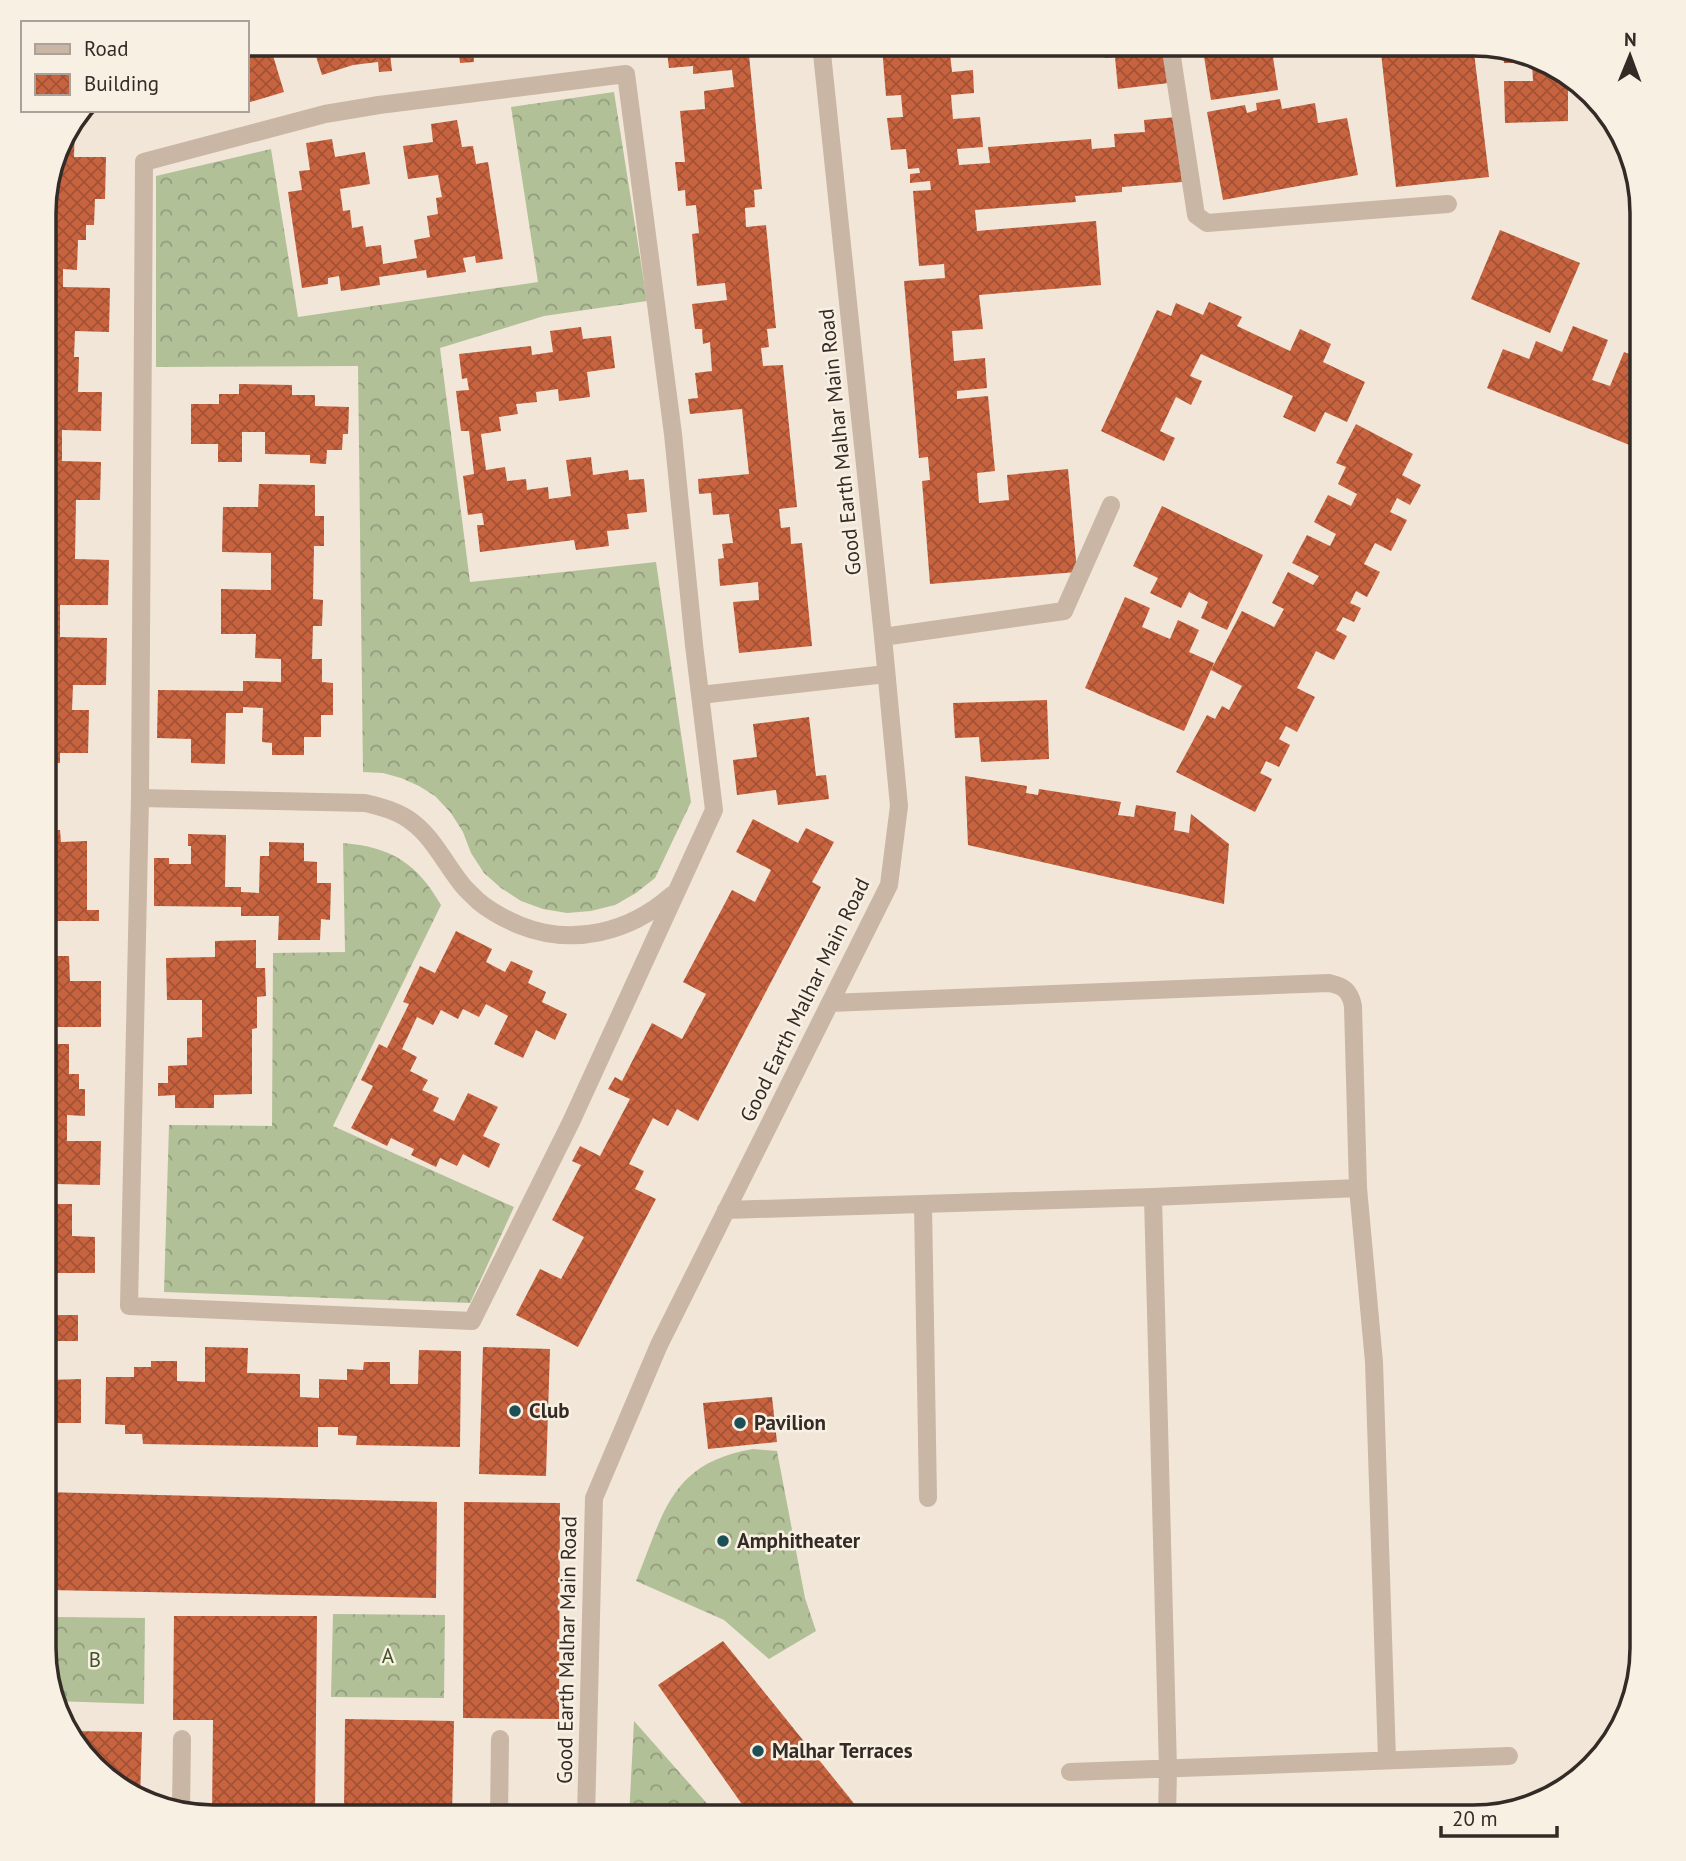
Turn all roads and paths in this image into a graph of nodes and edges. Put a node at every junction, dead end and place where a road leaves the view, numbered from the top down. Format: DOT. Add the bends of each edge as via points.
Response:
graph roads {
  1 [pos="822,56"];
  2 [pos="1172,56"];
  3 [pos="1448,204"];
  4 [pos="1111,505"];
  5 [pos="883,637"];
  6 [pos="887,674"];
  7 [pos="700,695"];
  8 [pos="140,798"];
  9 [pos="677,890"];
  10 [pos="830,1003"];
  11 [pos="1358,1188"];
  12 [pos="1153,1197"];
  13 [pos="923,1205"];
  14 [pos="726,1210"];
  15 [pos="928,1498"];
  16 [pos="182,1739"];
  17 [pos="500,1739"];
  18 [pos="1509,1756"];
  19 [pos="1387,1759"];
  20 [pos="1168,1769"];
  21 [pos="1070,1772"];
  22 [pos="181,1802"];
  23 [pos="499,1805"];
  24 [pos="586,1805"];
  25 [pos="1167,1805"];
  1 -- 5 [label="street, Good Earth Malhar Main Road"];
  2 -- 3 [label="street" via="1196,215 1207,223"];
  4 -- 5 [label="street" via="1064,611"];
  5 -- 6 [label="street, Good Earth Malhar Main Road"];
  6 -- 7 [label="street"];
  6 -- 10 [label="street, Good Earth Malhar Main Road" via="899,806 889,885"];
  7 -- 8 [label="street" via="673,434 626,74 325,114 144,162"];
  7 -- 9 [label="street" via="714,810"];
  8 -- 9 [label="street" via="365,803 386,808 421,829 481,904 523,927 561,936 612,930 636,921"];
  8 -- 9 [label="street" via="129,1307 472,1321 571,1122"];
  10 -- 11 [label="street" via="1338,985 1351,996 1353,1006"];
  10 -- 14 [label="street, Good Earth Malhar Main Road"];
  11 -- 12 [label="street"];
  11 -- 19 [label="street" via="1374,1362"];
  12 -- 13 [label="street"];
  12 -- 20 [label="street"];
  13 -- 14 [label="street"];
  13 -- 15 [label="street"];
  14 -- 24 [label="street, Good Earth Malhar Main Road" via="659,1345 594,1498"];
  16 -- 22 [label="street"];
  17 -- 23 [label="street"];
  18 -- 19 [label="street"];
  19 -- 20 [label="street"];
  20 -- 21 [label="street"];
  20 -- 25 [label="street"];
}
